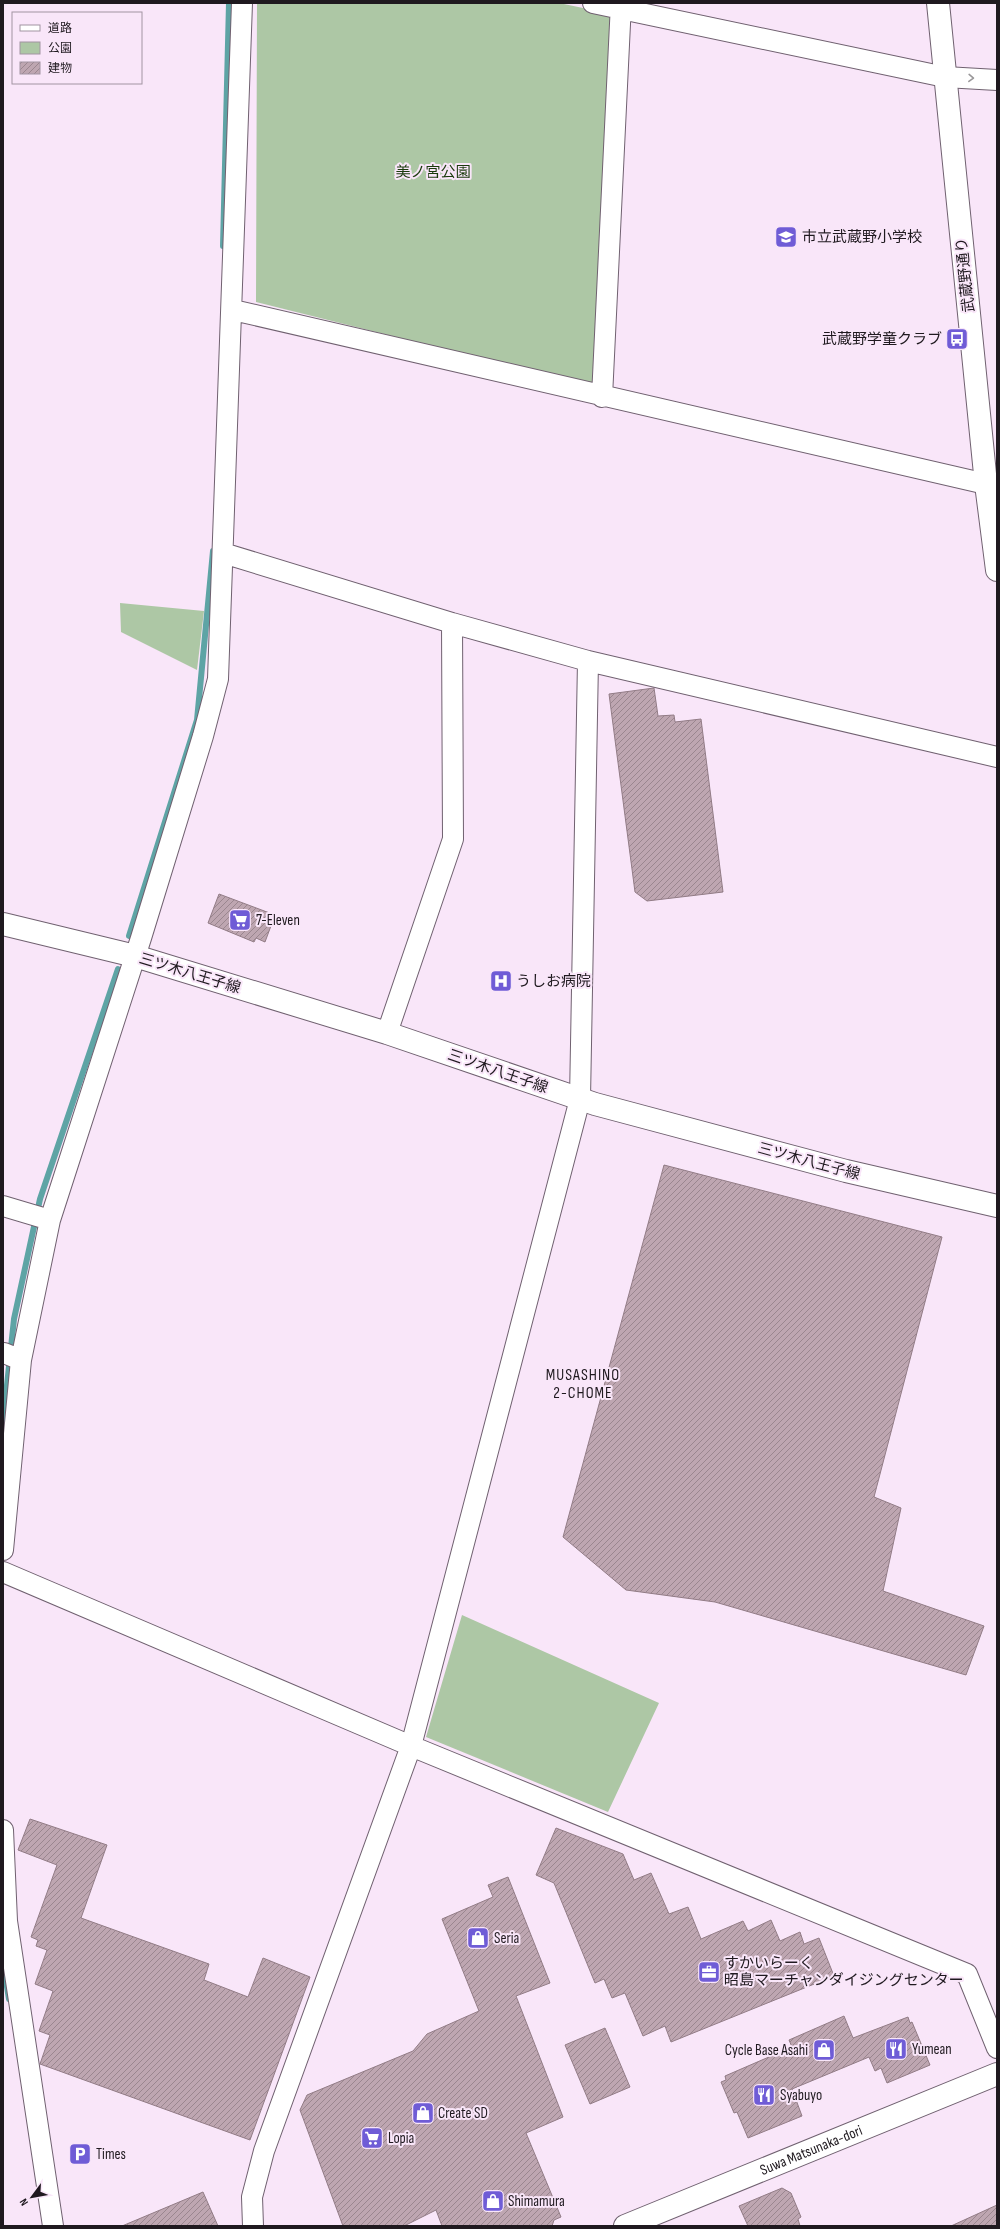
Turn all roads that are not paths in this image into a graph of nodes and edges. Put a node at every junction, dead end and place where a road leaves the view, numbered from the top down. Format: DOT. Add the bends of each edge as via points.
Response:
graph roads {
  1 [pos="242,3"];
  2 [pos="593,3"];
  3 [pos="938,3"];
  4 [pos="621,6"];
  5 [pos="945,77"];
  6 [pos="997,80"];
  7 [pos="233,310"];
  8 [pos="602,397"];
  9 [pos="986,484"];
  10 [pos="223,553"];
  11 [pos="997,570"];
  12 [pos="452,623"];
  13 [pos="588,661"];
  14 [pos="997,757"];
  15 [pos="3,924"];
  16 [pos="135,956"];
  17 [pos="387,1033"];
  18 [pos="580,1099"];
  19 [pos="3,1206"];
  20 [pos="997,1206"];
  21 [pos="41,1218"];
  22 [pos="14,1357"];
  23 [pos="3,1550"];
  24 [pos="3,1572"];
  25 [pos="411,1746"];
  26 [pos="3,1830"];
  27 [pos="997,2048"];
  28 [pos="997,2074"];
  29 [pos="53,2226"];
  30 [pos="253,2226"];
  31 [pos="625,2226"];
  1 -- 7 [label="street"];
  2 -- 4 [label="street"];
  3 -- 5 [label="main road, 武蔵野通り"];
  4 -- 5 [label="street"];
  4 -- 8 [label="street"];
  5 -- 6 [label="street, one-way"];
  5 -- 9 [label="main road, 武蔵野通り"];
  7 -- 8 [label="street"];
  7 -- 10 [label="street"];
  8 -- 9 [label="street"];
  9 -- 11 [label="main road, 武蔵野通り"];
  10 -- 12 [label="street"];
  10 -- 16 [label="street" via="218,679"];
  12 -- 13 [label="street"];
  12 -- 17 [label="street" via="453,839"];
  13 -- 14 [label="street"];
  13 -- 18 [label="street"];
  15 -- 16 [label="main road, 三ツ木八王子線"];
  16 -- 17 [label="main road, 三ツ木八王子線"];
  16 -- 21 [label="street"];
  17 -- 18 [label="main road, 三ツ木八王子線"];
  18 -- 20 [label="main road, 三ツ木八王子線" via="846,1171"];
  18 -- 25 [label="street"];
  19 -- 21 [label="street"];
  21 -- 22 [label="street"];
  22 -- 23 [label="street"];
  24 -- 25 [label="street"];
  25 -- 27 [label="street" via="966,1974"];
  25 -- 30 [label="street" via="264,2151 252,2197"];
  26 -- 29 [label="street" via="7,1921"];
  28 -- 31 [label="main road, Suwa Matsunaka-dori"];
}
